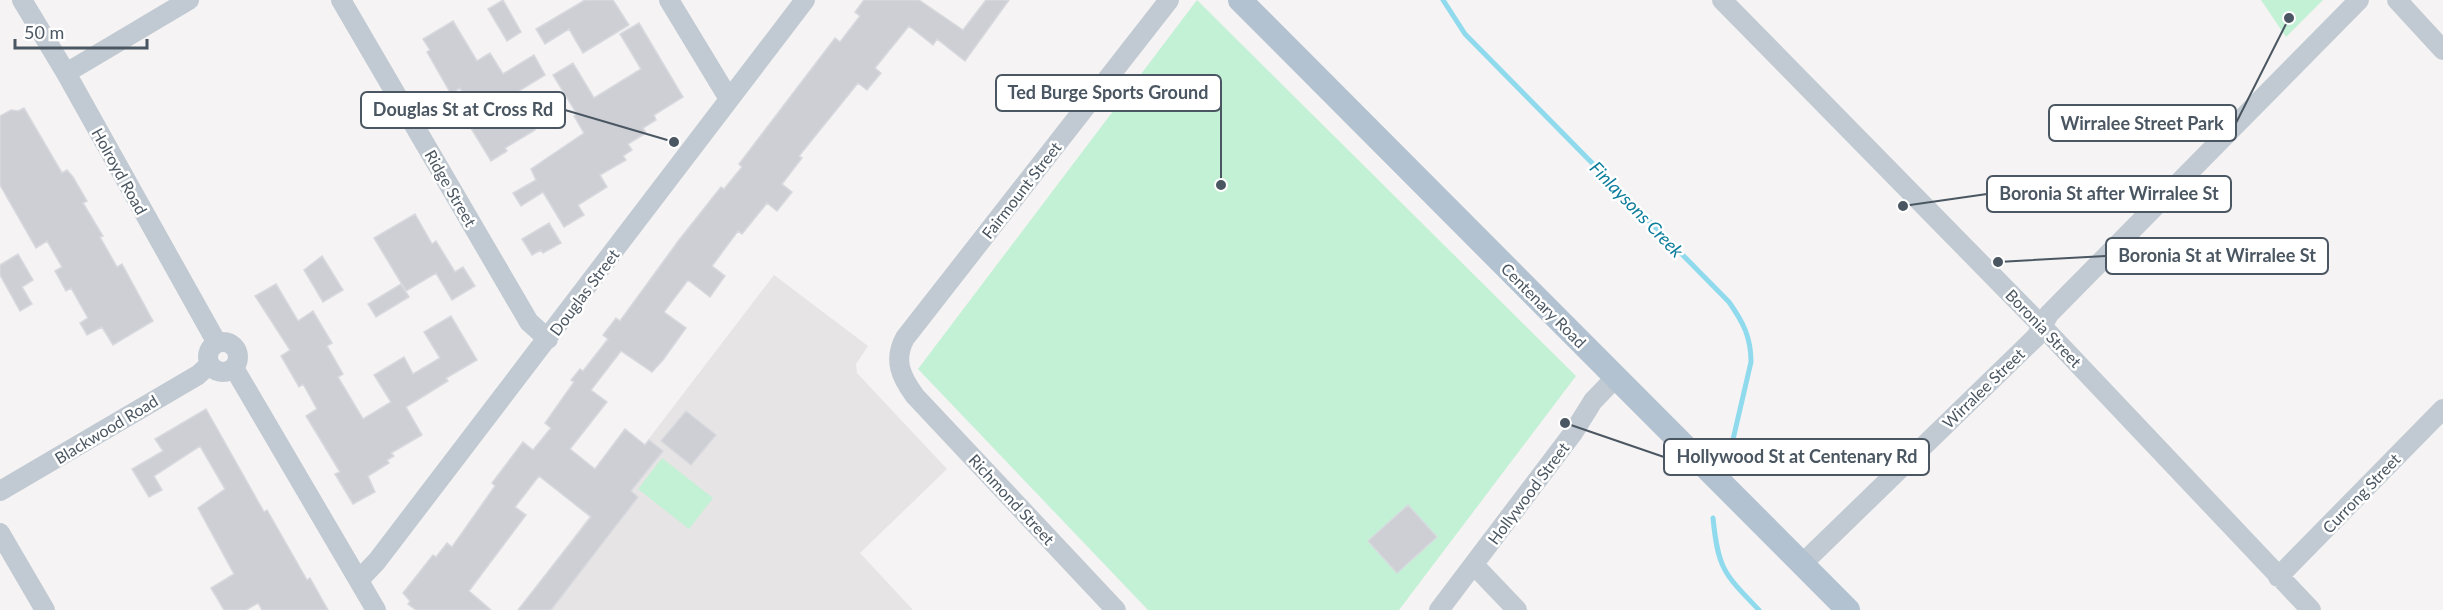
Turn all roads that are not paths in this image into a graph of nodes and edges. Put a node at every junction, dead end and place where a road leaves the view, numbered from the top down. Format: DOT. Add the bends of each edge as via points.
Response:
graph roads {
  1 [pos="22,0"];
  2 [pos="189,0"];
  3 [pos="341,0"];
  4 [pos="669,0"];
  5 [pos="805,0"];
  6 [pos="1169,0"];
  7 [pos="1240,0"];
  8 [pos="1722,0"];
  9 [pos="2359,0"];
  10 [pos="2397,0"];
  11 [pos="2443,50"];
  12 [pos="66,73"];
  13 [pos="729,99"];
  14 [pos="2042,326"];
  15 [pos="548,339"];
  16 [pos="217,343"];
  17 [pos="210,364"];
  18 [pos="234,368"];
  19 [pos="1616,377"];
  20 [pos="908,386"];
  21 [pos="2443,409"];
  22 [pos="0,491"];
  23 [pos="0,533"];
  24 [pos="1802,564"];
  25 [pos="1474,565"];
  26 [pos="2278,577"];
  27 [pos="358,579"];
  28 [pos="45,610"];
  29 [pos="376,610"];
  30 [pos="1116,610"];
  31 [pos="1439,610"];
  32 [pos="1517,610"];
  33 [pos="1848,610"];
  34 [pos="2311,610"];
  1 -- 12 [label="street, Holroyd Road"];
  2 -- 12 [label="street"];
  3 -- 15 [label="street, Ridge Street" via="529,322"];
  4 -- 13 [label="street"];
  5 -- 13 [label="street, Douglas Street"];
  6 -- 20 [label="street, Fairmount Street" via="905,338 898,355 899,369"];
  7 -- 19 [label="main road, Centenary Road"];
  8 -- 14 [label="street, Boronia Street"];
  9 -- 14 [label="street, Wirralee Street" via="2049,314"];
  10 -- 11 [label="street"];
  12 -- 16 [label="street, Holroyd Road"];
  13 -- 15 [label="street, Douglas Street"];
  14 -- 24 [label="street, Wirralee Street"];
  14 -- 26 [label="street, Boronia Street"];
  15 -- 27 [label="street, Douglas Street" via="377,561"];
  16 -- 17 [label="street" via="208,352"];
  16 -- 18 [label="street" via="228,342 235,347 239,358"];
  17 -- 18 [label="street" via="221,372"];
  17 -- 22 [label="street, Blackwood Road" via="198,375"];
  18 -- 27 [label="street"];
  19 -- 24 [label="main road, Centenary Road"];
  19 -- 25 [label="street, Hollywood Street" via="1593,401"];
  20 -- 30 [label="street, Richmond Street"];
  21 -- 26 [label="street, Currong Street"];
  23 -- 28 [label="street"];
  24 -- 33 [label="main road, Centenary Road"];
  25 -- 31 [label="street, Hollywood Street"];
  25 -- 32 [label="street"];
  26 -- 34 [label="street, Boronia Street"];
  27 -- 29 [label="street"];
}
